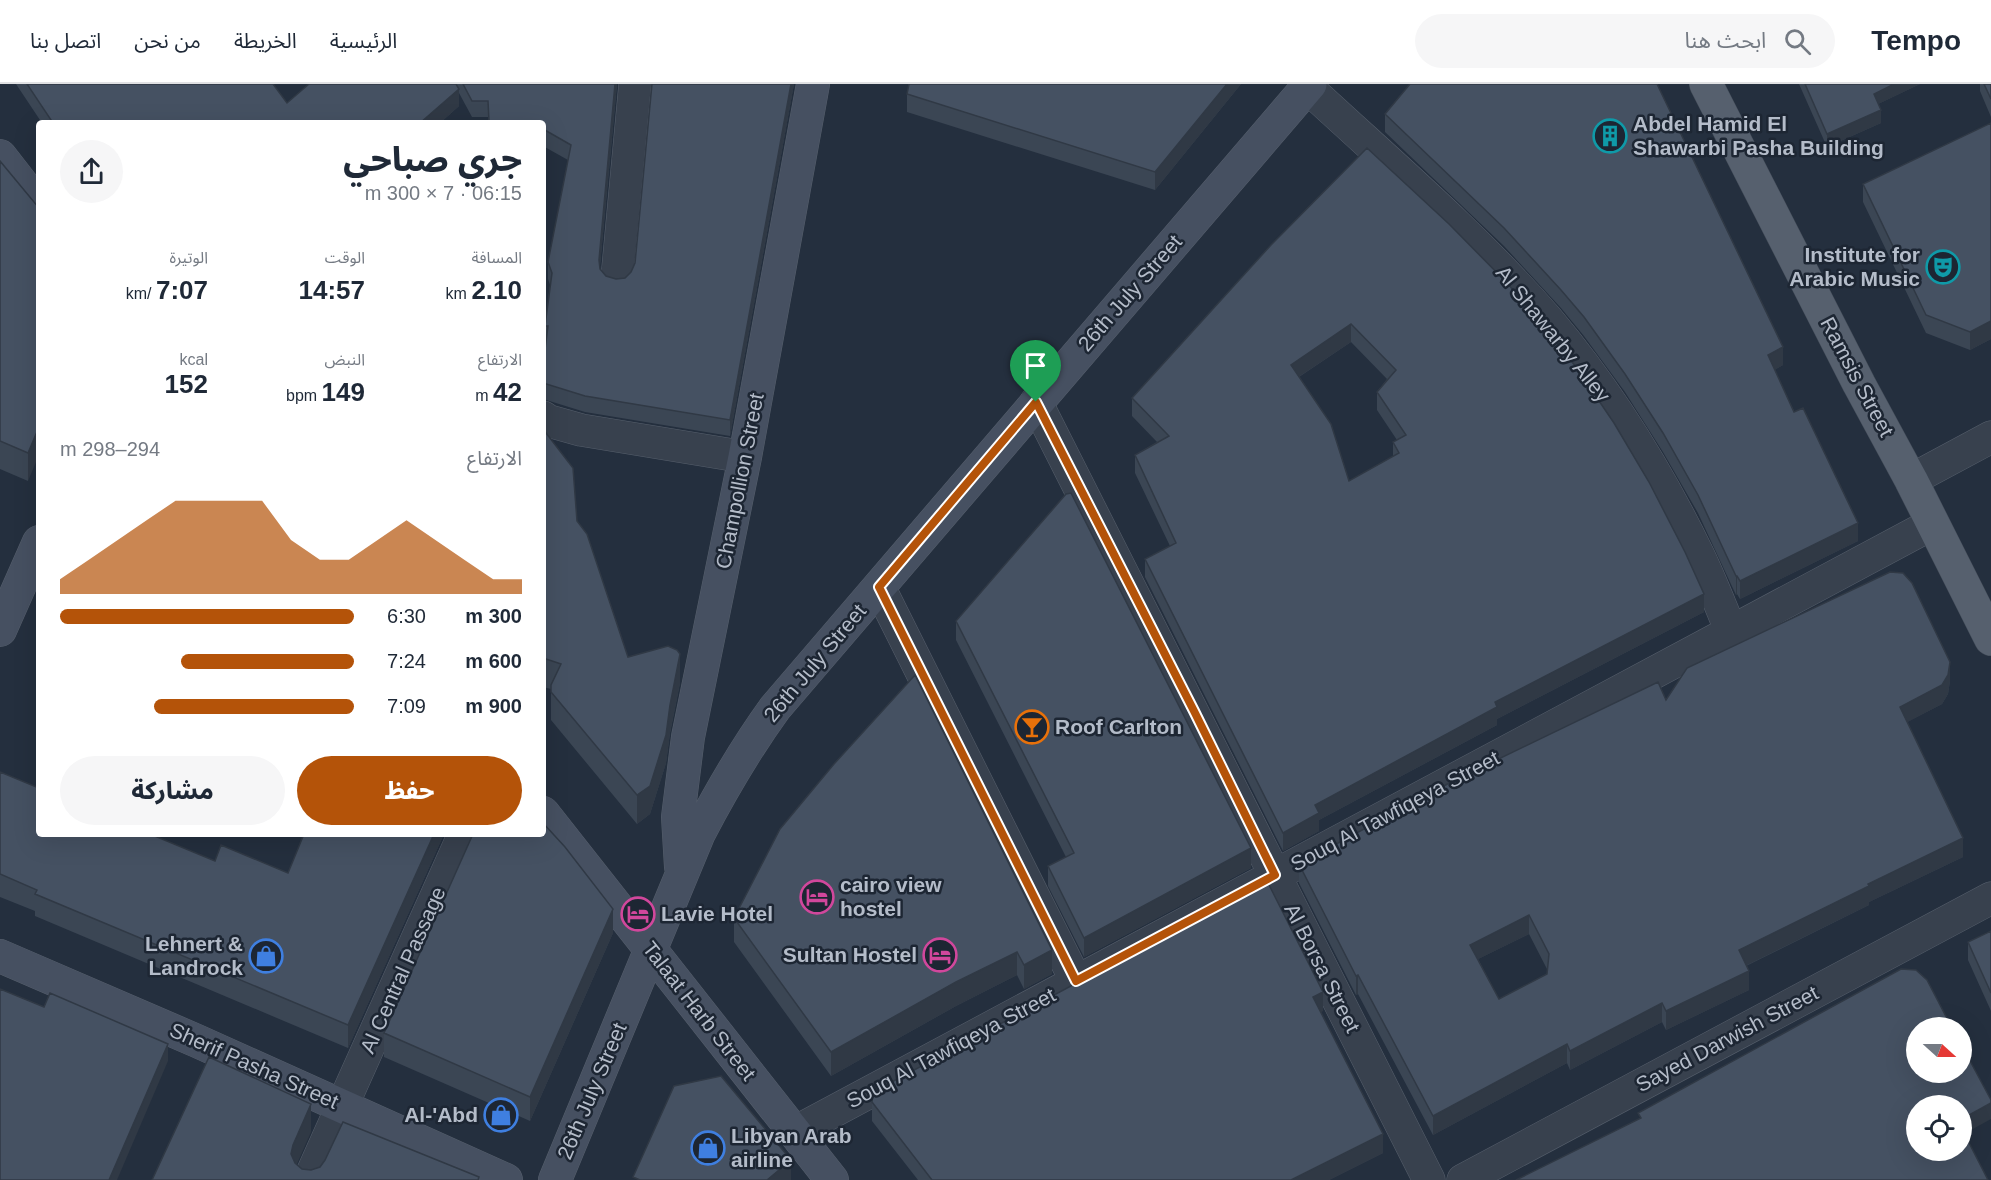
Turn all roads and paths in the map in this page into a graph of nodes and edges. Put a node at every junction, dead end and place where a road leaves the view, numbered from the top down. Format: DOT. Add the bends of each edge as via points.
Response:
graph roads {
  1 [pos="635,84"];
  2 [pos="813,84"];
  3 [pos="1706,84"];
  4 [pos="1309,85"];
  5 [pos="0,156"];
  6 [pos="36,202"];
  7 [pos="617,278"];
  8 [pos="1036,402"];
  9 [pos="546,419"];
  10 [pos="1991,436"];
  11 [pos="745,457"];
  12 [pos="1911,480"];
  13 [pos="1932,524"];
  14 [pos="36,549"];
  15 [pos="879,587"];
  16 [pos="0,630"];
  17 [pos="1731,631"];
  18 [pos="1991,639"];
  19 [pos="546,817"];
  20 [pos="463,837"];
  21 [pos="1275,875"];
  22 [pos="681,878"];
  23 [pos="1991,898"];
  24 [pos="651,951"];
  25 [pos="0,956"];
  26 [pos="1076,981"];
  27 [pos="342,1106"];
  28 [pos="795,1132"];
  29 [pos="309,1180"];
  30 [pos="506,1180"];
  31 [pos="555,1180"];
  32 [pos="832,1180"];
  33 [pos="1429,1180"];
  34 [pos="1462,1180"];
  1 -- 7 [label="street"];
  2 -- 11 [label="street, Champollion Street"];
  3 -- 12 [label="main road, Ramsis Street"];
  4 -- 8 [label="street, 26th July Street"];
  4 -- 17 [label="street, Al Shawarby Alley" via="1484,251 1549,321 1606,397 1658,478"];
  5 -- 6 [label="street"];
  8 -- 15 [label="street, 26th July Street"];
  8 -- 21 [label="street, Al Borsa Street"];
  9 -- 11 [label="street" via="581,430"];
  10 -- 12 [label="street"];
  11 -- 22 [label="street, Champollion Street" via="688,737 678,817"];
  12 -- 13 [label="main road, Ramsis Street"];
  13 -- 17 [label="street, Souq Al Tawfiqeya Street"];
  13 -- 18 [label="main road, Ramsis Street"];
  14 -- 16 [label="street"];
  15 -- 22 [label="street, 26th July Street" via="775,708 746,748 699,833"];
  15 -- 26 [label="street"];
  17 -- 21 [label="street, Souq Al Tawfiqeya Street"];
  19 -- 24 [label="street, Talaat Harb Street"];
  20 -- 27 [label="street, Al Central Passage"];
  21 -- 26 [label="street, Souq Al Tawfiqeya Street"];
  21 -- 33 [label="street, Al Borsa Street"];
  22 -- 24 [label="street, 26th July Street"];
  23 -- 34 [label="street, Sayed Darwish Street"];
  24 -- 28 [label="street, Talaat Harb Street"];
  24 -- 31 [label="street, 26th July Street"];
  25 -- 27 [label="street, Sherif Pasha Street"];
  26 -- 28 [label="street, Souq Al Tawfiqeya Street"];
  27 -- 29 [label="street, Al Central Passage"];
  27 -- 30 [label="street, Sherif Pasha Street"];
  28 -- 32 [label="street, Talaat Harb Street"];
}
